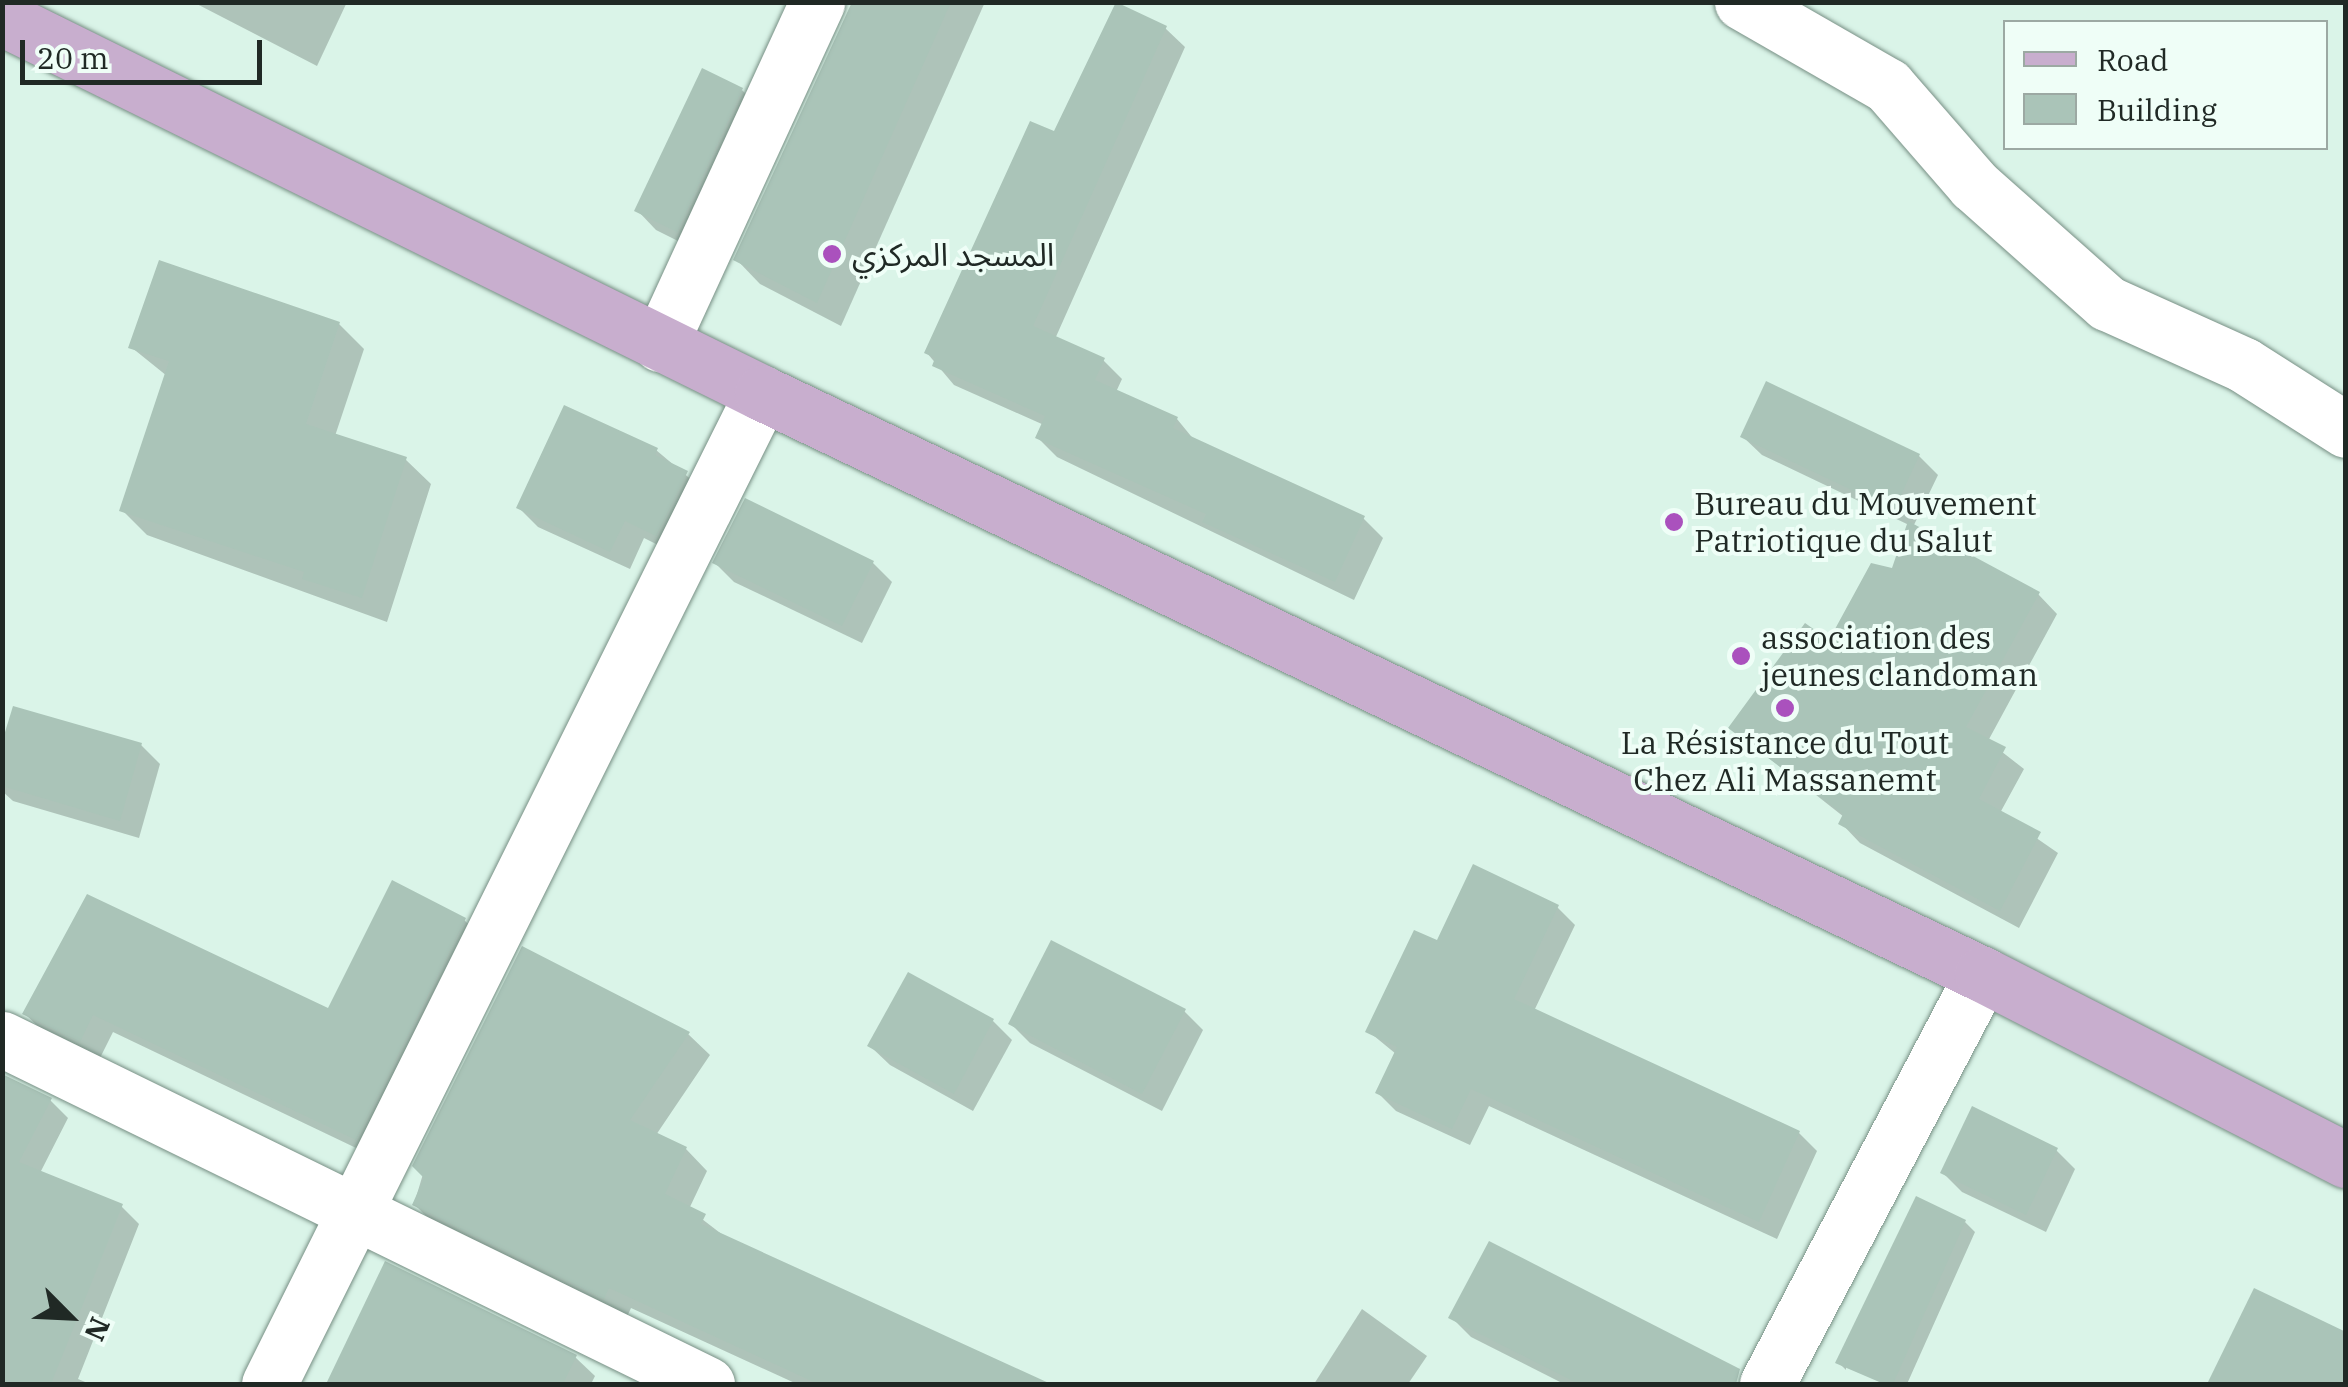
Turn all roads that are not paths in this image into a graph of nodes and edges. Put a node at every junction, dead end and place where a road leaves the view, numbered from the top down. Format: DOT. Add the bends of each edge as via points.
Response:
graph roads {
  1 [pos="817,2"];
  2 [pos="1742,2"];
  3 [pos="2,18"];
  4 [pos="660,344"];
  5 [pos="762,393"];
  6 [pos="2346,430"];
  7 [pos="1982,974"];
  8 [pos="2,1038"];
  9 [pos="2346,1160"];
  10 [pos="355,1212"];
  11 [pos="270,1384"];
  12 [pos="707,1384"];
  13 [pos="1768,1384"];
  1 -- 4 [label="street"];
  2 -- 6 [label="street" via="1888,86 1974,186 2106,304 2244,365"];
  3 -- 4 [label="main road"];
  4 -- 5 [label="main road"];
  5 -- 7 [label="main road"];
  5 -- 10 [label="street"];
  7 -- 9 [label="main road"];
  7 -- 13 [label="street"];
  8 -- 10 [label="street"];
  10 -- 11 [label="street"];
  10 -- 12 [label="street"];
}
